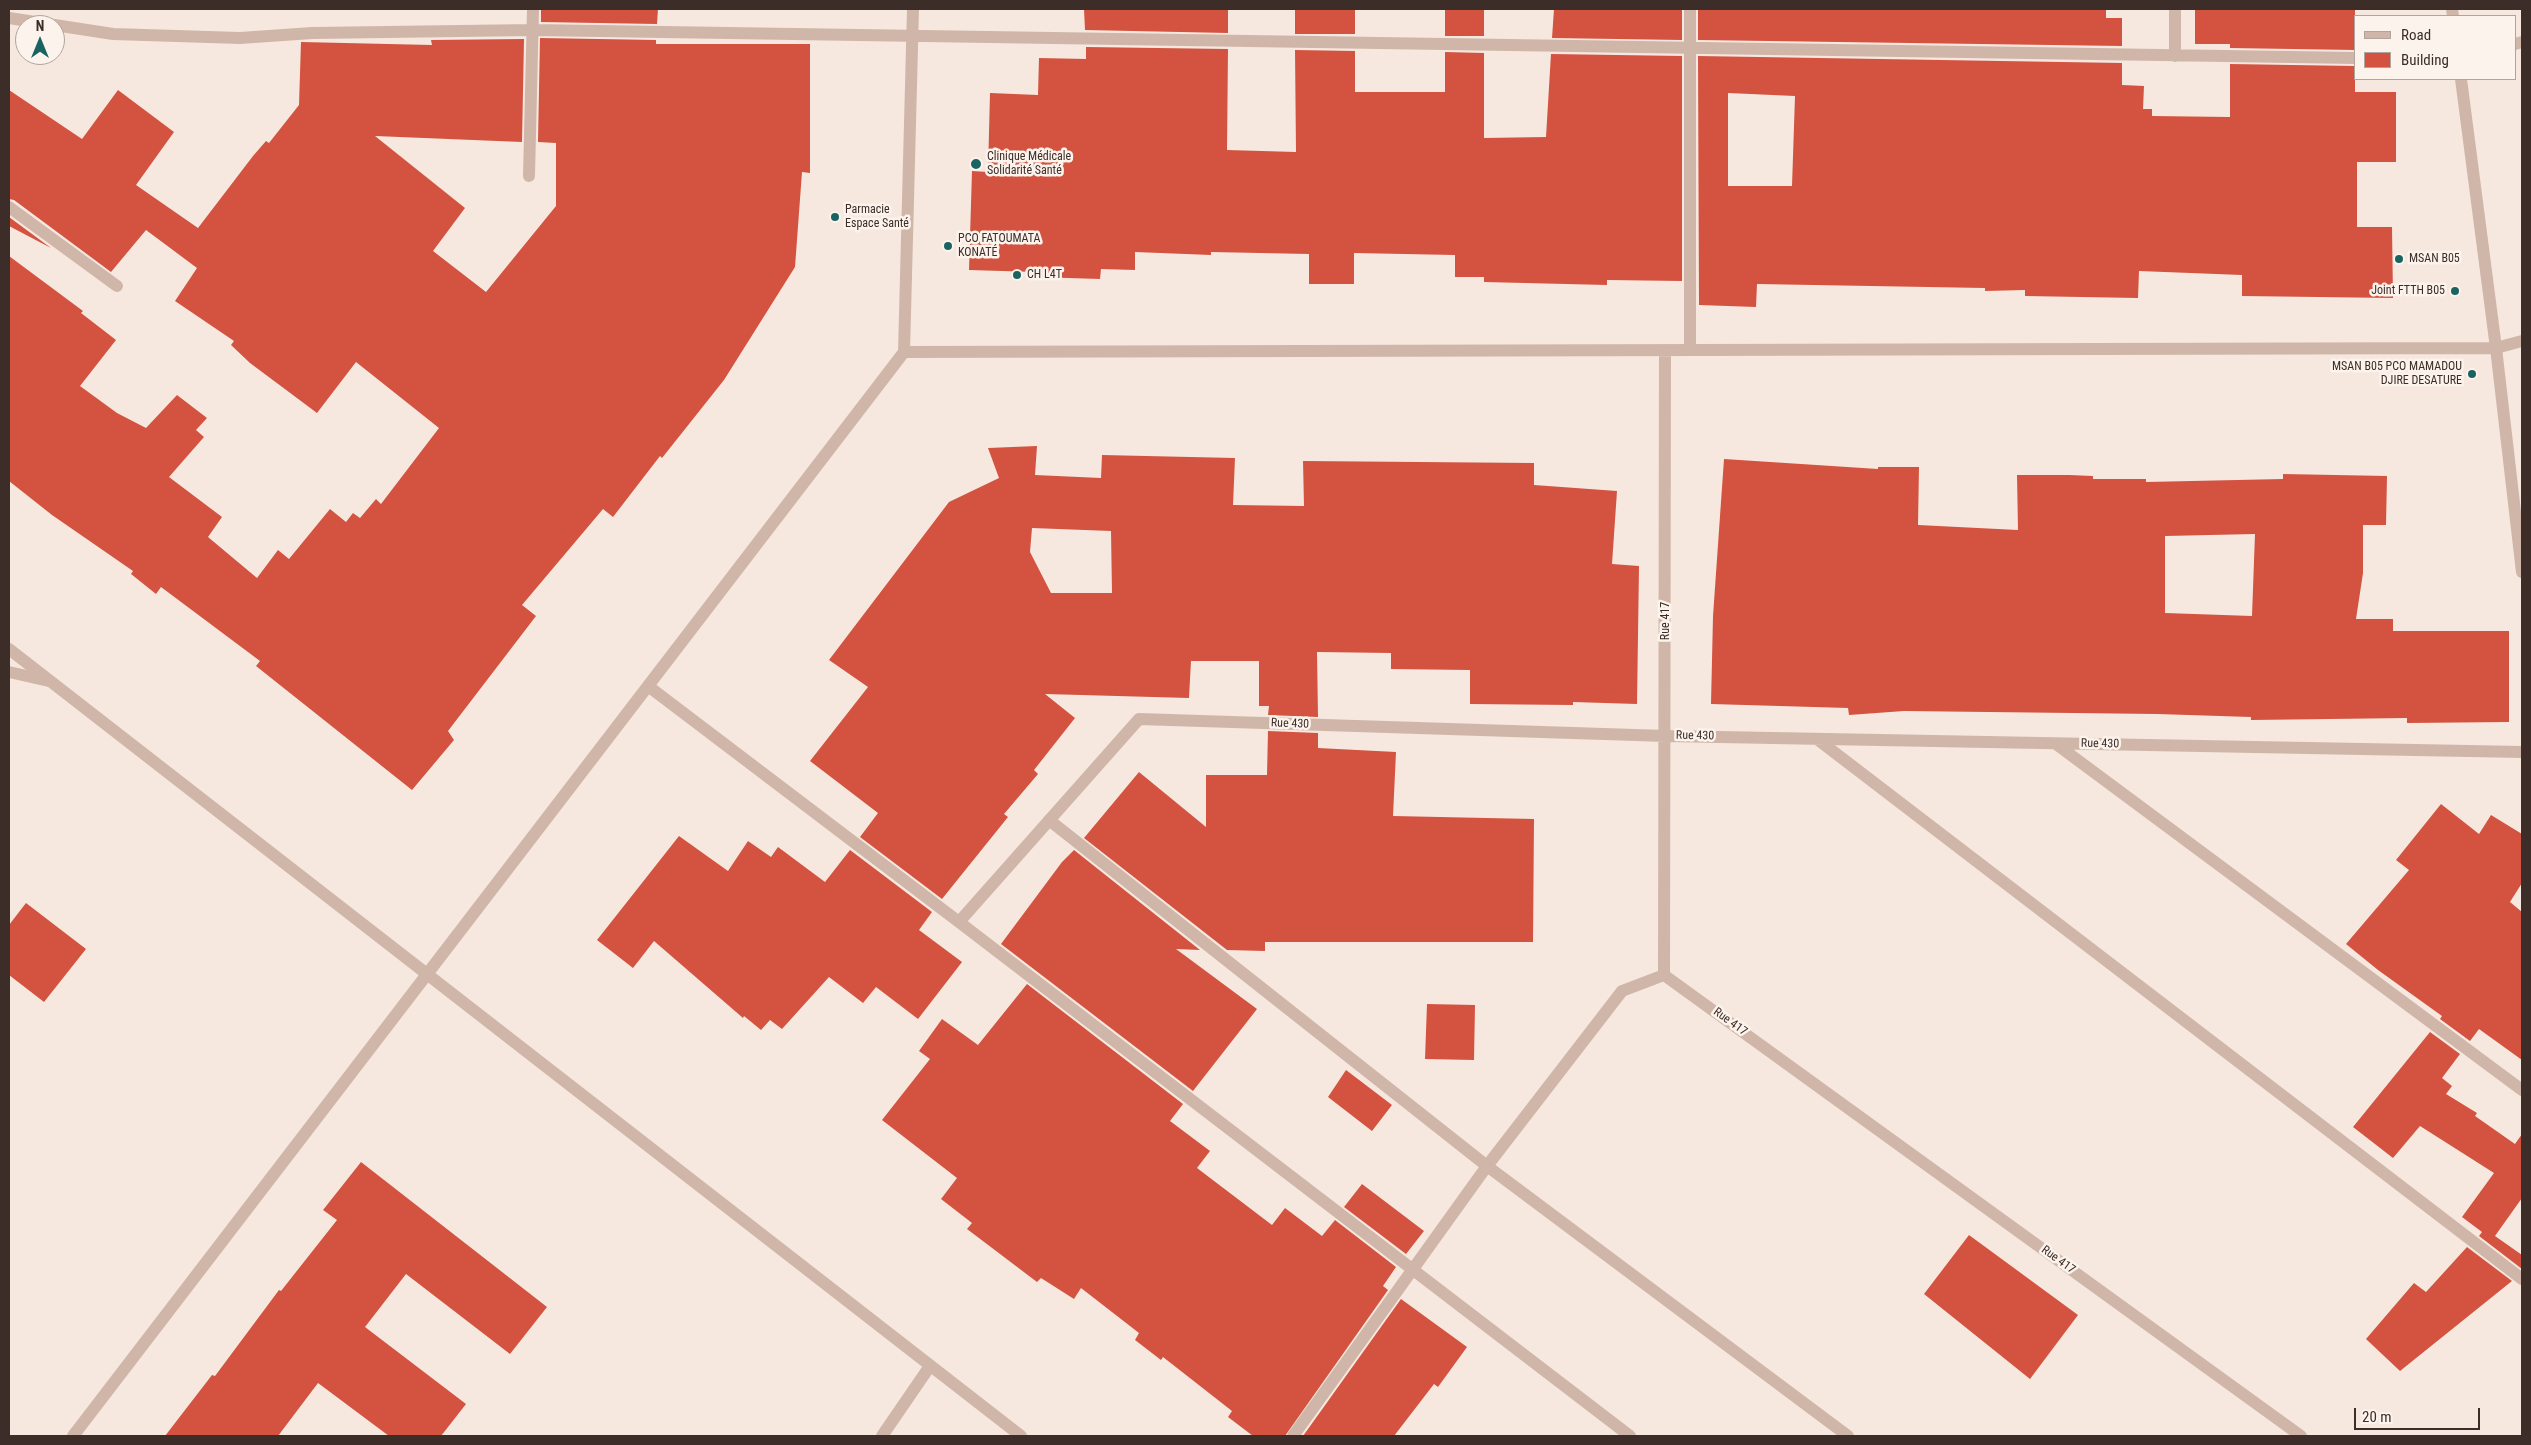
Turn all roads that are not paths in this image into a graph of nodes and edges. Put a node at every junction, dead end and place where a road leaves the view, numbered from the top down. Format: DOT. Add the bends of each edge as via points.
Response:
graph roads {
  1 [pos="533,9"];
  2 [pos="913,9"];
  3 [pos="1690,9"];
  4 [pos="2175,9"];
  5 [pos="9,18"];
  6 [pos="533,30"];
  7 [pos="912,37"];
  8 [pos="1690,49"];
  9 [pos="2175,56"];
  10 [pos="2354,58"];
  11 [pos="2461,80"];
  12 [pos="529,176"];
  13 [pos="9,207"];
  14 [pos="117,286"];
  15 [pos="2522,341"];
  16 [pos="2496,348"];
  17 [pos="1665,350"];
  18 [pos="1690,350"];
  19 [pos="904,352"];
  20 [pos="2522,572"];
  21 [pos="9,650"];
  22 [pos="9,672"];
  23 [pos="49,681"];
  24 [pos="648,686"];
  25 [pos="1666,736"];
  26 [pos="1817,739"];
  27 [pos="2056,744"];
  28 [pos="2522,752"];
  29 [pos="1049,820"];
  30 [pos="959,922"];
  31 [pos="427,975"];
  32 [pos="1664,975"];
  33 [pos="2522,1090"];
  34 [pos="1487,1166"];
  35 [pos="1414,1269"];
  36 [pos="2522,1279"];
  37 [pos="930,1366"];
  38 [pos="73,1436"];
  39 [pos="882,1436"];
  40 [pos="1021,1436"];
  41 [pos="1293,1436"];
  42 [pos="1630,1436"];
  43 [pos="1848,1436"];
  44 [pos="2301,1436"];
  1 -- 6 [label="street"];
  2 -- 7 [label="street"];
  3 -- 8 [label="street"];
  4 -- 9 [label="street"];
  5 -- 6 [label="street" via="114,34 240,38 312,32"];
  6 -- 7 [label="street"];
  6 -- 12 [label="street"];
  7 -- 8 [label="street"];
  7 -- 19 [label="street"];
  8 -- 9 [label="street"];
  8 -- 18 [label="street"];
  9 -- 10 [label="street"];
  11 -- 16 [label="street"];
  13 -- 14 [label="street"];
  15 -- 16 [label="street"];
  16 -- 18 [label="street"];
  16 -- 20 [label="street"];
  17 -- 18 [label="street"];
  17 -- 19 [label="street"];
  17 -- 25 [label="street, Rue 417"];
  19 -- 24 [label="street"];
  21 -- 23 [label="street"];
  22 -- 23 [label="street"];
  23 -- 31 [label="street"];
  24 -- 30 [label="street"];
  24 -- 31 [label="street"];
  25 -- 26 [label="street, Rue 430"];
  25 -- 29 [label="street, Rue 430" via="1139,719"];
  25 -- 32 [label="street, Rue 417"];
  26 -- 27 [label="street, Rue 430"];
  26 -- 36 [label="street"];
  27 -- 28 [label="street, Rue 430"];
  27 -- 33 [label="street"];
  29 -- 30 [label="street, Rue 430"];
  29 -- 34 [label="street"];
  30 -- 35 [label="street"];
  31 -- 37 [label="street"];
  31 -- 38 [label="street"];
  32 -- 34 [label="street" via="1622,991"];
  32 -- 44 [label="street, Rue 417"];
  34 -- 35 [label="street"];
  34 -- 43 [label="street"];
  35 -- 41 [label="street"];
  35 -- 42 [label="street"];
  37 -- 39 [label="street"];
  37 -- 40 [label="street"];
}
